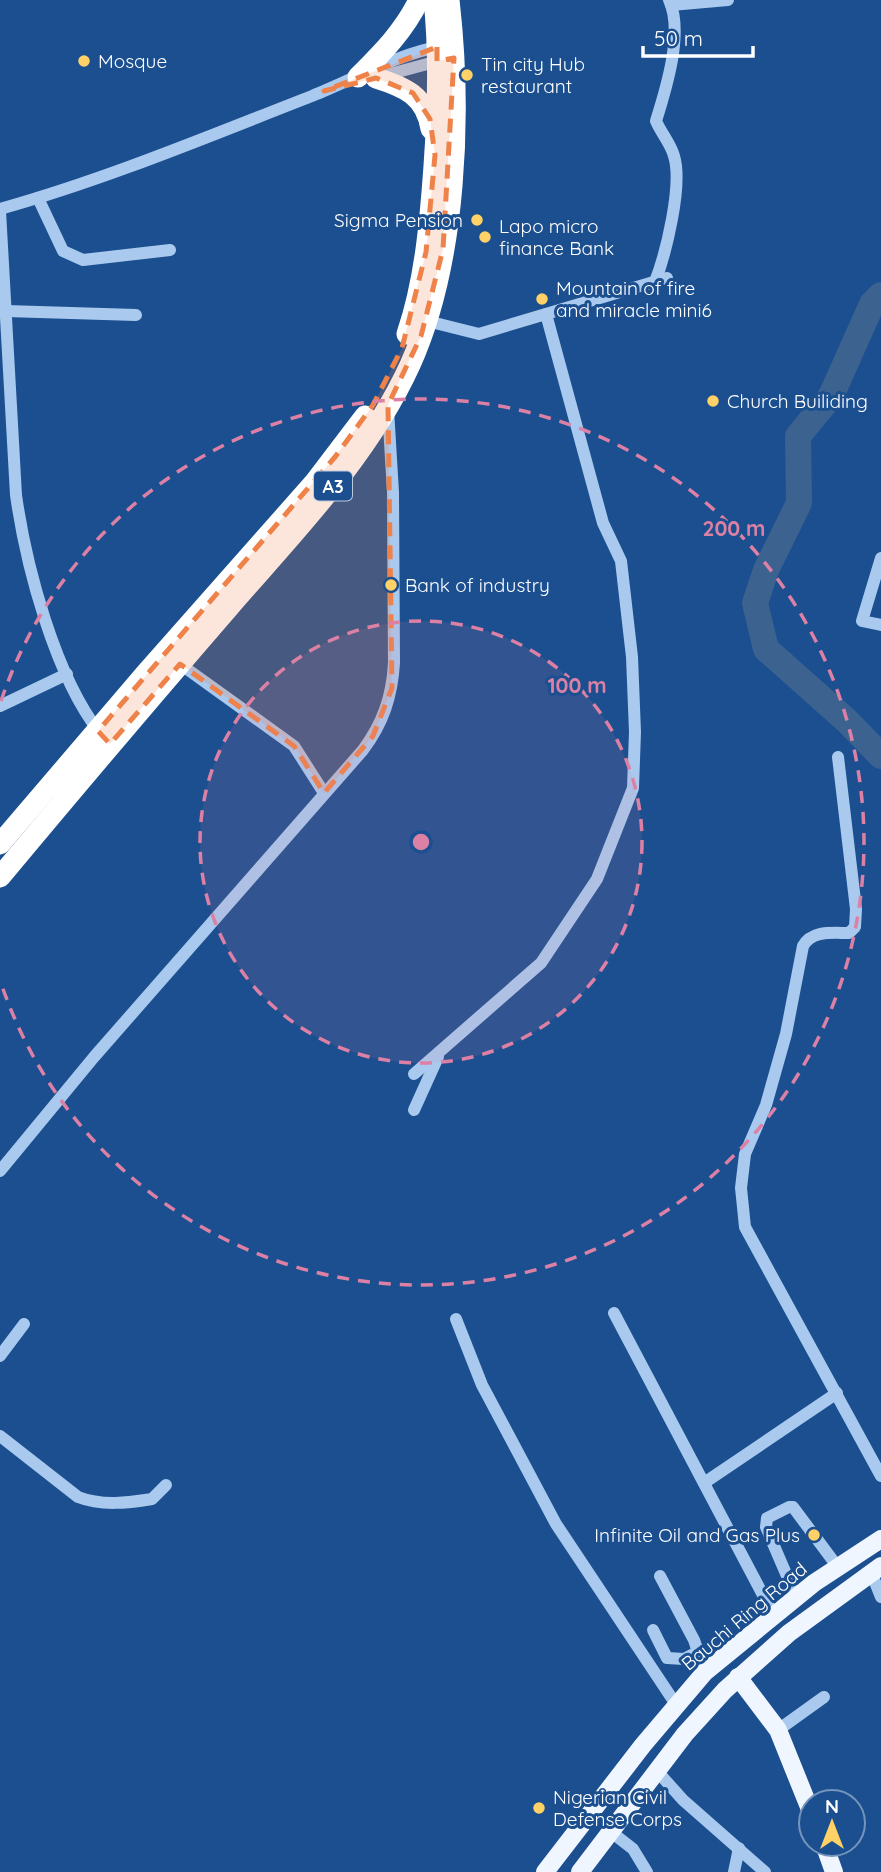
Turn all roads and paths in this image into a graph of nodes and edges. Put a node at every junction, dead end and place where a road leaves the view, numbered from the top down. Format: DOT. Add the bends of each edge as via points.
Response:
graph roads {
  1 [pos="419,0"];
  2 [pos="434,0"];
  3 [pos="449,0"];
  4 [pos="728,0"];
  5 [pos="670,3"];
  6 [pos="445,53"];
  7 [pos="367,77"];
  8 [pos="435,155"];
  9 [pos="38,198"];
  10 [pos="0,210"];
  11 [pos="170,250"];
  12 [pos="6,311"];
  13 [pos="546,314"];
  14 [pos="136,315"];
  15 [pos="419,320"];
  16 [pos="388,405"];
  17 [pos="881,558"];
  18 [pos="881,625"];
  19 [pos="180,664"];
  20 [pos="67,674"];
  21 [pos="0,706"];
  22 [pos="104,738"];
  23 [pos="838,757"];
  24 [pos="324,793"];
  25 [pos="0,844"];
  26 [pos="0,877"];
  27 [pos="439,1053"];
  28 [pos="414,1074"];
  29 [pos="414,1110"];
  30 [pos="0,1171"];
  31 [pos="614,1313"];
  32 [pos="456,1319"];
  33 [pos="24,1324"];
  34 [pos="0,1356"];
  35 [pos="836,1393"];
  36 [pos="0,1436"];
  37 [pos="881,1476"];
  38 [pos="704,1483"];
  39 [pos="166,1485"];
  40 [pos="881,1539"];
  41 [pos="837,1566"];
  42 [pos="876,1569"];
  43 [pos="660,1576"];
  44 [pos="796,1597"];
  45 [pos="881,1597"];
  46 [pos="773,1614"];
  47 [pos="653,1630"];
  48 [pos="699,1651"];
  49 [pos="705,1672"];
  50 [pos="738,1677"];
  51 [pos="824,1698"];
  52 [pos="677,1706"];
  53 [pos="778,1730"];
  54 [pos="657,1771"];
  55 [pos="801,1788"];
  56 [pos="610,1831"];
  57 [pos="739,1848"];
  58 [pos="545,1872"];
  59 [pos="580,1872"];
  60 [pos="647,1872"];
  61 [pos="734,1872"];
  62 [pos="765,1872"];
  1 -- 7 [label="highway" via="405,27"];
  2 -- 6 [label="highway, A3"];
  3 -- 6 [label="highway, A3"];
  4 -- 5 [label="street"];
  5 -- 13 [label="street" via="674,44 656,121 674,155 676,183 661,280"];
  6 -- 7 [label="street" via="400,59"];
  6 -- 8 [label="highway, A3"];
  6 -- 15 [label="highway, A3" via="454,131 448,218 437,281"];
  7 -- 8 [label="highway" via="404,87 418,98 429,119"];
  7 -- 9 [label="street"];
  8 -- 15 [label="highway, A3"];
  9 -- 10 [label="street"];
  9 -- 11 [label="street" via="63,251 72,257 83,260"];
  10 -- 12 [label="street"];
  12 -- 14 [label="street"];
  12 -- 20 [label="street" via="22,536"];
  13 -- 15 [label="street" via="479,334"];
  13 -- 27 [label="street" via="603,523 621,561 632,657 633,788 597,878 541,963"];
  15 -- 16 [label="highway, A3" via="410,365"];
  15 -- 22 [label="highway, A3" via="373,405 342,448"];
  16 -- 19 [label="highway, A3" via="325,497"];
  16 -- 24 [label="street" via="393,492 392,688 373,736"];
  17 -- 18 [label="street" via="862,621"];
  19 -- 22 [label="highway, A3"];
  19 -- 24 [label="street" via="294,746"];
  20 -- 21 [label="street"];
  20 -- 22 [label="street"];
  22 -- 25 [label="highway, A3"];
  22 -- 26 [label="highway, A3"];
  23 -- 35 [label="street" via="855,927 849,933 813,935 803,946 786,1034 766,1105 745,1154 741,1188 745,1227"];
  24 -- 30 [label="street"];
  27 -- 28 [label="street"];
  27 -- 29 [label="street"];
  31 -- 38 [label="street"];
  32 -- 52 [label="street" via="482,1385 556,1524"];
  33 -- 34 [label="street"];
  35 -- 37 [label="street"];
  35 -- 38 [label="street"];
  36 -- 39 [label="street" via="78,1497 91,1502 152,1499"];
  38 -- 46 [label="street"];
  40 -- 41 [label="main road, Bauchi Ring Road"];
  41 -- 44 [label="main road, Bauchi Ring Road"];
  41 -- 44 [label="street" via="793,1507 767,1518 766,1527"];
  42 -- 45 [label="street"];
  42 -- 50 [label="main road"];
  43 -- 48 [label="street"];
  44 -- 46 [label="main road, Bauchi Ring Road"];
  46 -- 49 [label="main road, Bauchi Ring Road"];
  47 -- 48 [label="street" via="667,1658 684,1659"];
  48 -- 49 [label="street"];
  49 -- 52 [label="main road, Bauchi Ring Road"];
  50 -- 53 [label="main road"];
  50 -- 54 [label="main road"];
  51 -- 53 [label="street"];
  52 -- 58 [label="main road, Bauchi Ring Road"];
  53 -- 55 [label="main road"];
  54 -- 56 [label="main road"];
  54 -- 57 [label="street" via="683,1801"];
  56 -- 59 [label="main road"];
  56 -- 60 [label="street" via="633,1849"];
  57 -- 61 [label="street"];
  57 -- 62 [label="street"];
}
